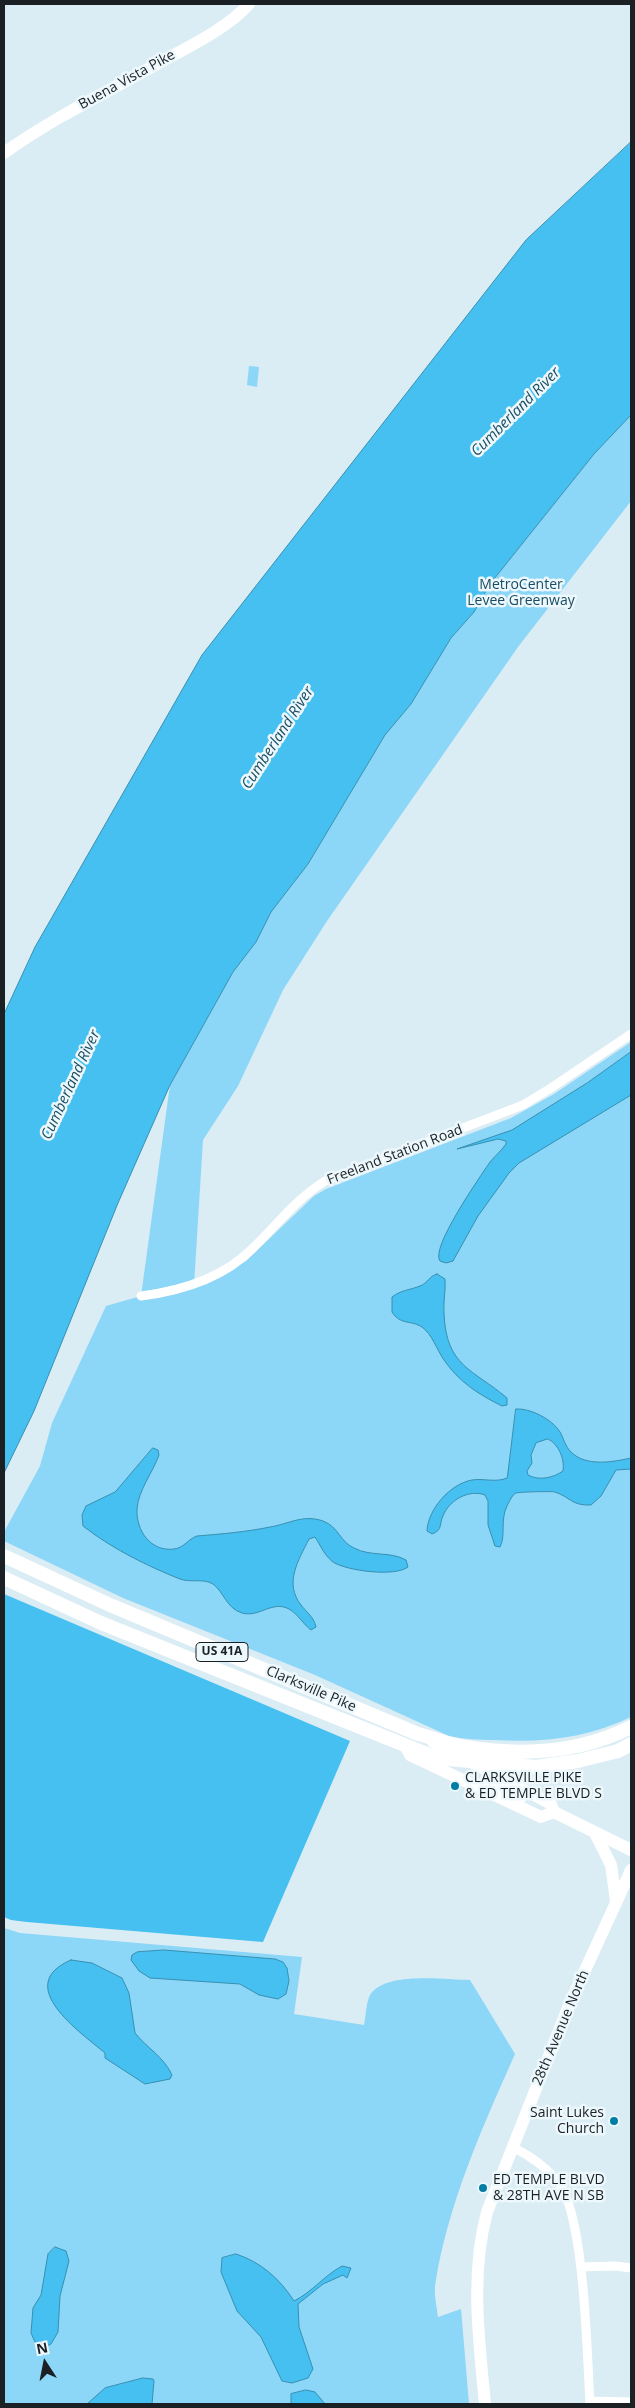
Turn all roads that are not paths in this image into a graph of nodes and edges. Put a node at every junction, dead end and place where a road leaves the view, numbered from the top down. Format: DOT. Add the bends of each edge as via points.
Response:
graph roads {
  1 [pos="249,4"];
  2 [pos="4,153"];
  3 [pos="631,1034"];
  4 [pos="141,1296"];
  5 [pos="4,1556"];
  6 [pos="4,1578"];
  7 [pos="631,1727"];
  8 [pos="418,1734"];
  9 [pos="631,1744"];
  10 [pos="406,1747"];
  11 [pos="470,1762"];
  12 [pos="552,1808"];
  13 [pos="594,1833"];
  14 [pos="631,1850"];
  15 [pos="631,1870"];
  16 [pos="616,1904"];
  17 [pos="512,2147"];
  18 [pos="581,2267"];
  19 [pos="631,2268"];
  20 [pos="590,2402"];
  21 [pos="631,2402"];
  22 [pos="485,2404"];
  1 -- 2 [label="main road, Buena Vista Pike" via="188,47 37,130"];
  3 -- 4 [label="street, Freeland Station Road" via="523,1105 324,1181 299,1200 251,1251 181,1290"];
  5 -- 8 [label="main road, Clarksville Pike / US 41A" via="110,1605"];
  6 -- 10 [label="main road, Clarksville Pike / US 41A" via="101,1623"];
  7 -- 8 [label="main road, US 41A" via="575,1748 542,1751 465,1747"];
  8 -- 11 [label="main road, Clarksville Pike"];
  9 -- 11 [label="main road, US 41A" via="558,1765"];
  10 -- 11 [label="main road, US 41A" via="437,1758"];
  10 -- 12 [label="main road, Clarksville Pike" via="410,1755 541,1817"];
  11 -- 12 [label="main road, Clarksville Pike"];
  12 -- 13 [label="main road, Clarksville Pike"];
  13 -- 14 [label="main road, Clarksville Pike"];
  13 -- 16 [label="main road" via="611,1865"];
  15 -- 16 [label="main road, 28th Avenue North"];
  16 -- 17 [label="main road, 28th Avenue North" via="570,2003"];
  17 -- 18 [label="street" via="530,2156 558,2182 569,2204"];
  17 -- 22 [label="main road, 28th Avenue North" via="487,2212 478,2255 477,2299"];
  18 -- 19 [label="street"];
  18 -- 20 [label="street"];
  20 -- 21 [label="street"];
}
